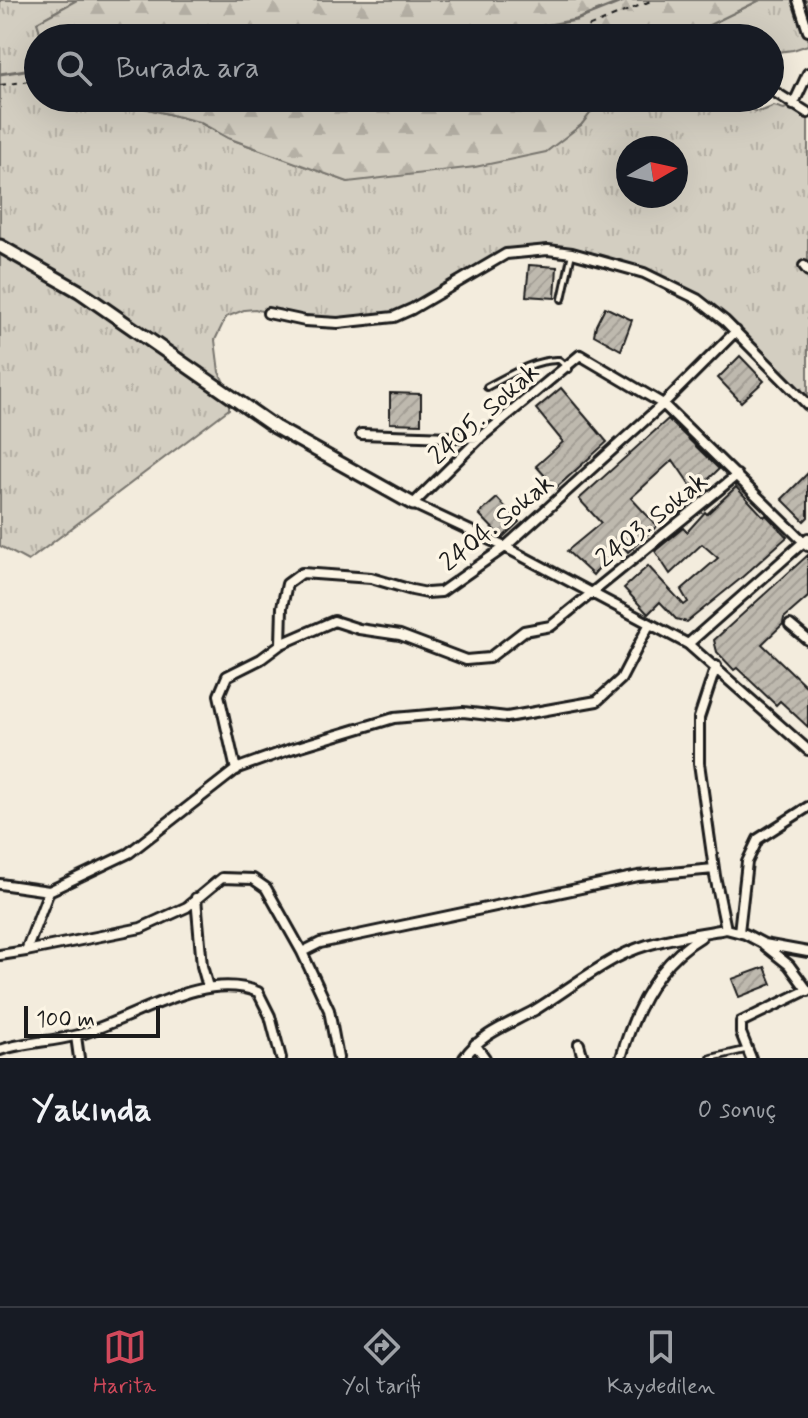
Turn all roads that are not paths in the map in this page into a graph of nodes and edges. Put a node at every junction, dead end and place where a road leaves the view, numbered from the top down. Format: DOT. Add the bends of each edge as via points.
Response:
graph roads {
  1 [pos="798,0"];
  2 [pos="806,17"];
  3 [pos="808,31"];
  4 [pos="808,73"];
  5 [pos="784,99"];
  6 [pos="793,105"];
  7 [pos="808,113"];
  8 [pos="0,246"];
  9 [pos="572,253"];
  10 [pos="562,299"];
  11 [pos="268,313"];
  12 [pos="736,331"];
  13 [pos="569,369"];
  14 [pos="487,387"];
  15 [pos="663,404"];
  16 [pos="808,405"];
  17 [pos="361,434"];
  18 [pos="480,438"];
  19 [pos="737,475"];
  20 [pos="413,504"];
  21 [pos="807,542"];
  22 [pos="505,547"];
  23 [pos="591,594"];
  24 [pos="649,625"];
  25 [pos="790,625"];
  26 [pos="808,640"];
  27 [pos="281,644"];
  28 [pos="688,644"];
  29 [pos="716,666"];
  30 [pos="808,750"];
  31 [pos="236,770"];
  32 [pos="808,807"];
  33 [pos="714,869"];
  34 [pos="0,884"];
  35 [pos="49,891"];
  36 [pos="196,898"];
  37 [pos="726,929"];
  38 [pos="708,932"];
  39 [pos="739,932"];
  40 [pos="764,944"];
  41 [pos="26,951"];
  42 [pos="302,952"];
  43 [pos="808,952"];
  44 [pos="0,955"];
  45 [pos="208,987"];
  46 [pos="808,990"];
  47 [pos="76,1036"];
  48 [pos="475,1044"];
  49 [pos="579,1044"];
  50 [pos="0,1050"];
  51 [pos="749,1054"];
  52 [pos="279,1057"];
  53 [pos="79,1058"];
  54 [pos="338,1058"];
  55 [pos="464,1058"];
  56 [pos="485,1058"];
  57 [pos="583,1058"];
  58 [pos="621,1058"];
  59 [pos="711,1058"];
  1 -- 2 [label="street"];
  2 -- 3 [label="street"];
  4 -- 6 [label="street"];
  5 -- 6 [label="street"];
  6 -- 7 [label="street"];
  8 -- 20 [label="street" via="79,291 275,427"];
  9 -- 10 [label="lane"];
  9 -- 11 [label="street" via="506,254 394,317 338,323"];
  9 -- 12 [label="street" via="667,283"];
  12 -- 15 [label="street, 2404. Sokak"];
  12 -- 16 [label="street"];
  13 -- 14 [label="lane" via="559,360 546,360"];
  15 -- 18 [label="street, 2405. Sokak" via="580,355"];
  15 -- 19 [label="street"];
  15 -- 22 [label="street, 2404. Sokak"];
  17 -- 18 [label="street"];
  18 -- 20 [label="street, 2405. Sokak"];
  19 -- 21 [label="street"];
  19 -- 23 [label="street, 2403. Sokak"];
  20 -- 22 [label="street"];
  21 -- 28 [label="street"];
  22 -- 23 [label="street"];
  22 -- 27 [label="street, 2404. Sokak" via="441,592 371,578 302,573 287,584"];
  23 -- 24 [label="street"];
  23 -- 27 [label="street, 2403. Sokak" via="551,626 524,631 489,658 466,660 400,635 334,621"];
  24 -- 28 [label="street"];
  24 -- 31 [label="street" via="621,679 597,701 507,717 463,712 394,718"];
  25 -- 26 [label="street"];
  27 -- 31 [label="street, 2403. Sokak" via="227,676 219,695"];
  28 -- 29 [label="street"];
  29 -- 30 [label="street"];
  29 -- 33 [label="street" via="699,718 699,763"];
  31 -- 35 [label="street" via="129,853"];
  32 -- 39 [label="street" via="758,839 747,862"];
  33 -- 37 [label="street"];
  33 -- 42 [label="street" via="638,876 320,943"];
  34 -- 35 [label="street"];
  35 -- 41 [label="street"];
  36 -- 41 [label="street" via="141,928"];
  36 -- 42 [label="street" via="222,878 253,879 266,888"];
  36 -- 45 [label="street"];
  37 -- 38 [label="street"];
  37 -- 39 [label="street"];
  38 -- 48 [label="street" via="620,955"];
  38 -- 58 [label="street" via="681,948 659,975 637,1009"];
  39 -- 40 [label="street"];
  40 -- 43 [label="street"];
  40 -- 46 [label="street"];
  41 -- 44 [label="street"];
  42 -- 54 [label="street" via="329,1010"];
  45 -- 47 [label="street"];
  45 -- 52 [label="street" via="242,986 258,992 270,1016"];
  46 -- 51 [label="street" via="741,1022"];
  47 -- 50 [label="street"];
  47 -- 53 [label="street"];
  48 -- 55 [label="street"];
  48 -- 56 [label="street"];
  49 -- 57 [label="street"];
  51 -- 59 [label="lane"];
}
